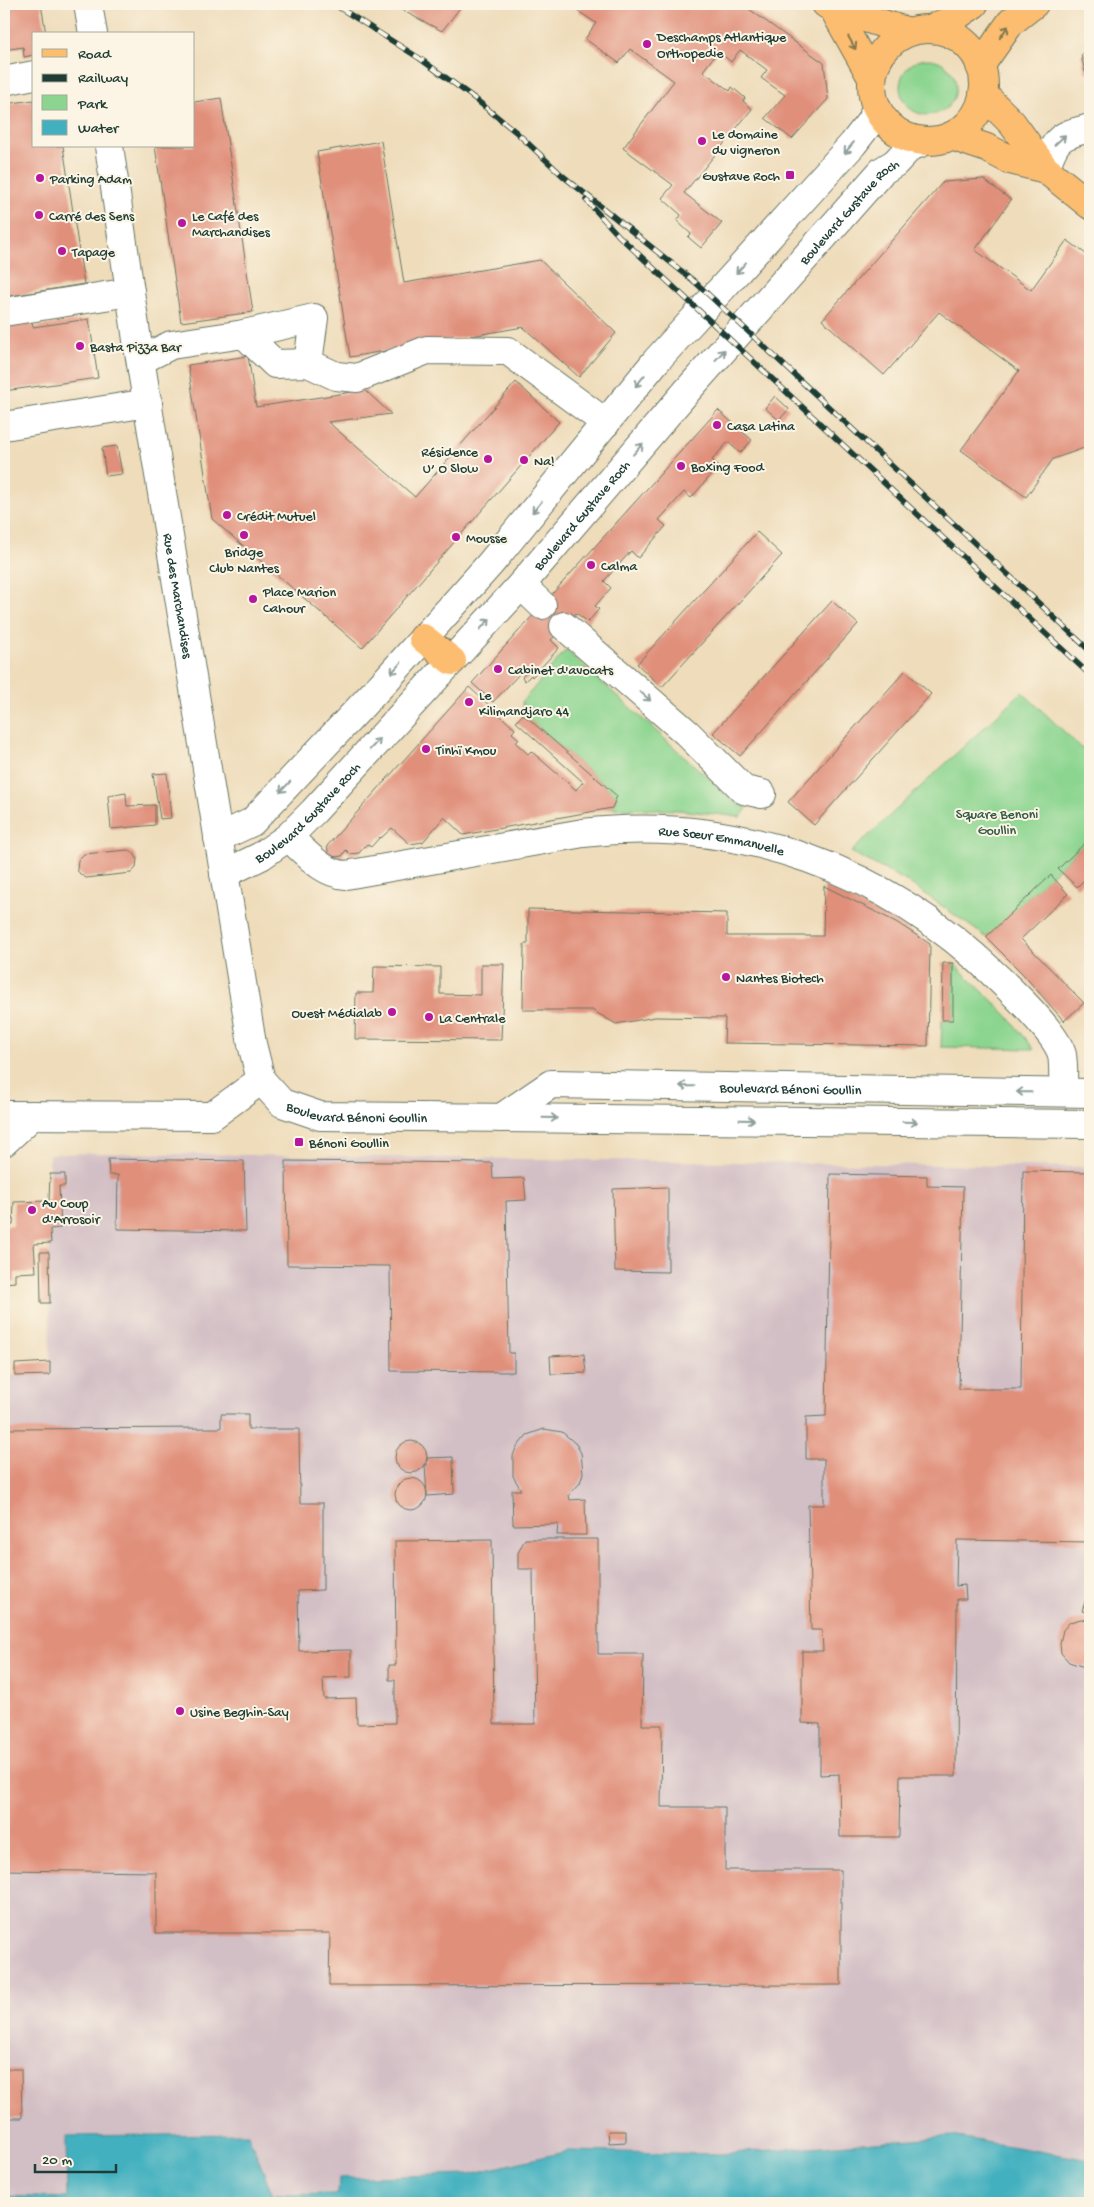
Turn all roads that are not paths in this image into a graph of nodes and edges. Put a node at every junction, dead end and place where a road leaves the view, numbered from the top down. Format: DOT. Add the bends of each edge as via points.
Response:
graph roads {
  1 [pos="88,4"];
  2 [pos="974,4"];
  3 [pos="1034,4"];
  4 [pos="829,6"];
  5 [pos="920,31"];
  6 [pos="93,32"];
  7 [pos="980,66"];
  8 [pos="32,76"];
  9 [pos="872,78"];
  10 [pos="4,81"];
  11 [pos="983,94"];
  12 [pos="877,108"];
  13 [pos="1090,128"];
  14 [pos="938,138"];
  15 [pos="109,148"];
  16 [pos="1045,169"];
  17 [pos="1090,205"];
  18 [pos="130,292"];
  19 [pos="4,312"];
  20 [pos="244,334"];
  21 [pos="141,360"];
  22 [pos="308,363"];
  23 [pos="148,403"];
  24 [pos="606,423"];
  25 [pos="4,426"];
  26 [pos="521,585"];
  27 [pos="542,605"];
  28 [pos="564,626"];
  29 [pos="423,638"];
  30 [pos="452,661"];
  31 [pos="762,794"];
  32 [pos="288,837"];
  33 [pos="218,838"];
  34 [pos="224,874"];
  35 [pos="252,1044"];
  36 [pos="261,1080"];
  37 [pos="1063,1092"];
  38 [pos="1090,1093"];
  39 [pos="4,1115"];
  40 [pos="33,1115"];
  41 [pos="501,1118"];
  42 [pos="1090,1124"];
  43 [pos="4,1142"];
  1 -- 6 [label="street"];
  2 -- 5 [label="main road" via="949,21"];
  7 -- 3 [label="main road, one-way" via="1011,22"];
  4 -- 5 [label="main road"];
  4 -- 9 [label="main road, one-way"];
  5 -- 7 [label="main road" via="944,31 966,44"];
  5 -- 9 [label="main road" via="900,36 884,50"];
  7 -- 11 [label="main road"];
  8 -- 10 [label="street"];
  9 -- 12 [label="main road"];
  11 -- 14 [label="main road" via="972,118"];
  11 -- 16 [label="main road" via="1012,124"];
  12 -- 14 [label="main road" via="897,131 914,139"];
  12 -- 24 [label="street, Boulevard Gustave Roch, one-way" via="853,144 656,361"];
  16 -- 13 [label="street, one-way" via="1053,147 1066,134"];
  14 -- 16 [label="main road" via="987,148 1010,160"];
  26 -- 14 [label="street, Boulevard Gustave Roch, one-way" via="882,171 910,147"];
  15 -- 18 [label="street, Rue des Marchandises"];
  16 -- 17 [label="main road"];
  18 -- 19 [label="street"];
  18 -- 21 [label="street, Rue des Marchandises"];
  20 -- 21 [label="street" via="171,344"];
  20 -- 22 [label="street" via="276,364"];
  20 -- 22 [label="street" via="314,318"];
  21 -- 23 [label="street, Rue des Marchandises"];
  22 -- 24 [label="street" via="336,376 357,378 427,350 508,351"];
  23 -- 25 [label="street"];
  23 -- 33 [label="street, Rue des Marchandises"];
  24 -- 29 [label="street, Boulevard Gustave Roch, one-way" via="490,564"];
  26 -- 27 [label="street"];
  30 -- 26 [label="street, Boulevard Gustave Roch, one-way"];
  28 -- 31 [label="street, one-way" via="686,732 744,790"];
  29 -- 30 [label="main road"];
  29 -- 33 [label="street, Boulevard Gustave Roch, one-way" via="252,822"];
  32 -- 30 [label="street, Boulevard Gustave Roch, one-way"];
  32 -- 34 [label="street, Boulevard Gustave Roch" via="261,856"];
  32 -- 37 [label="street, Rue Sœur Emmanuelle" via="316,863 335,874 346,875 622,828 716,834 808,858 846,873 907,905 958,940 1028,1009 1061,1053"];
  33 -- 34 [label="street, Rue des Marchandises"];
  34 -- 35 [label="street, Rue des Marchandises"];
  35 -- 36 [label="street, Boulevard Bénoni Goullin"];
  36 -- 40 [label="street" via="212,1116"];
  36 -- 41 [label="street, Boulevard Bénoni Goullin" via="282,1103 320,1116"];
  37 -- 38 [label="street, Boulevard Bénoni Goullin"];
  37 -- 41 [label="street, Boulevard Bénoni Goullin, one-way" via="551,1084"];
  39 -- 40 [label="street"];
  40 -- 43 [label="street"];
  41 -- 42 [label="street, Boulevard Bénoni Goullin, one-way"];
}
